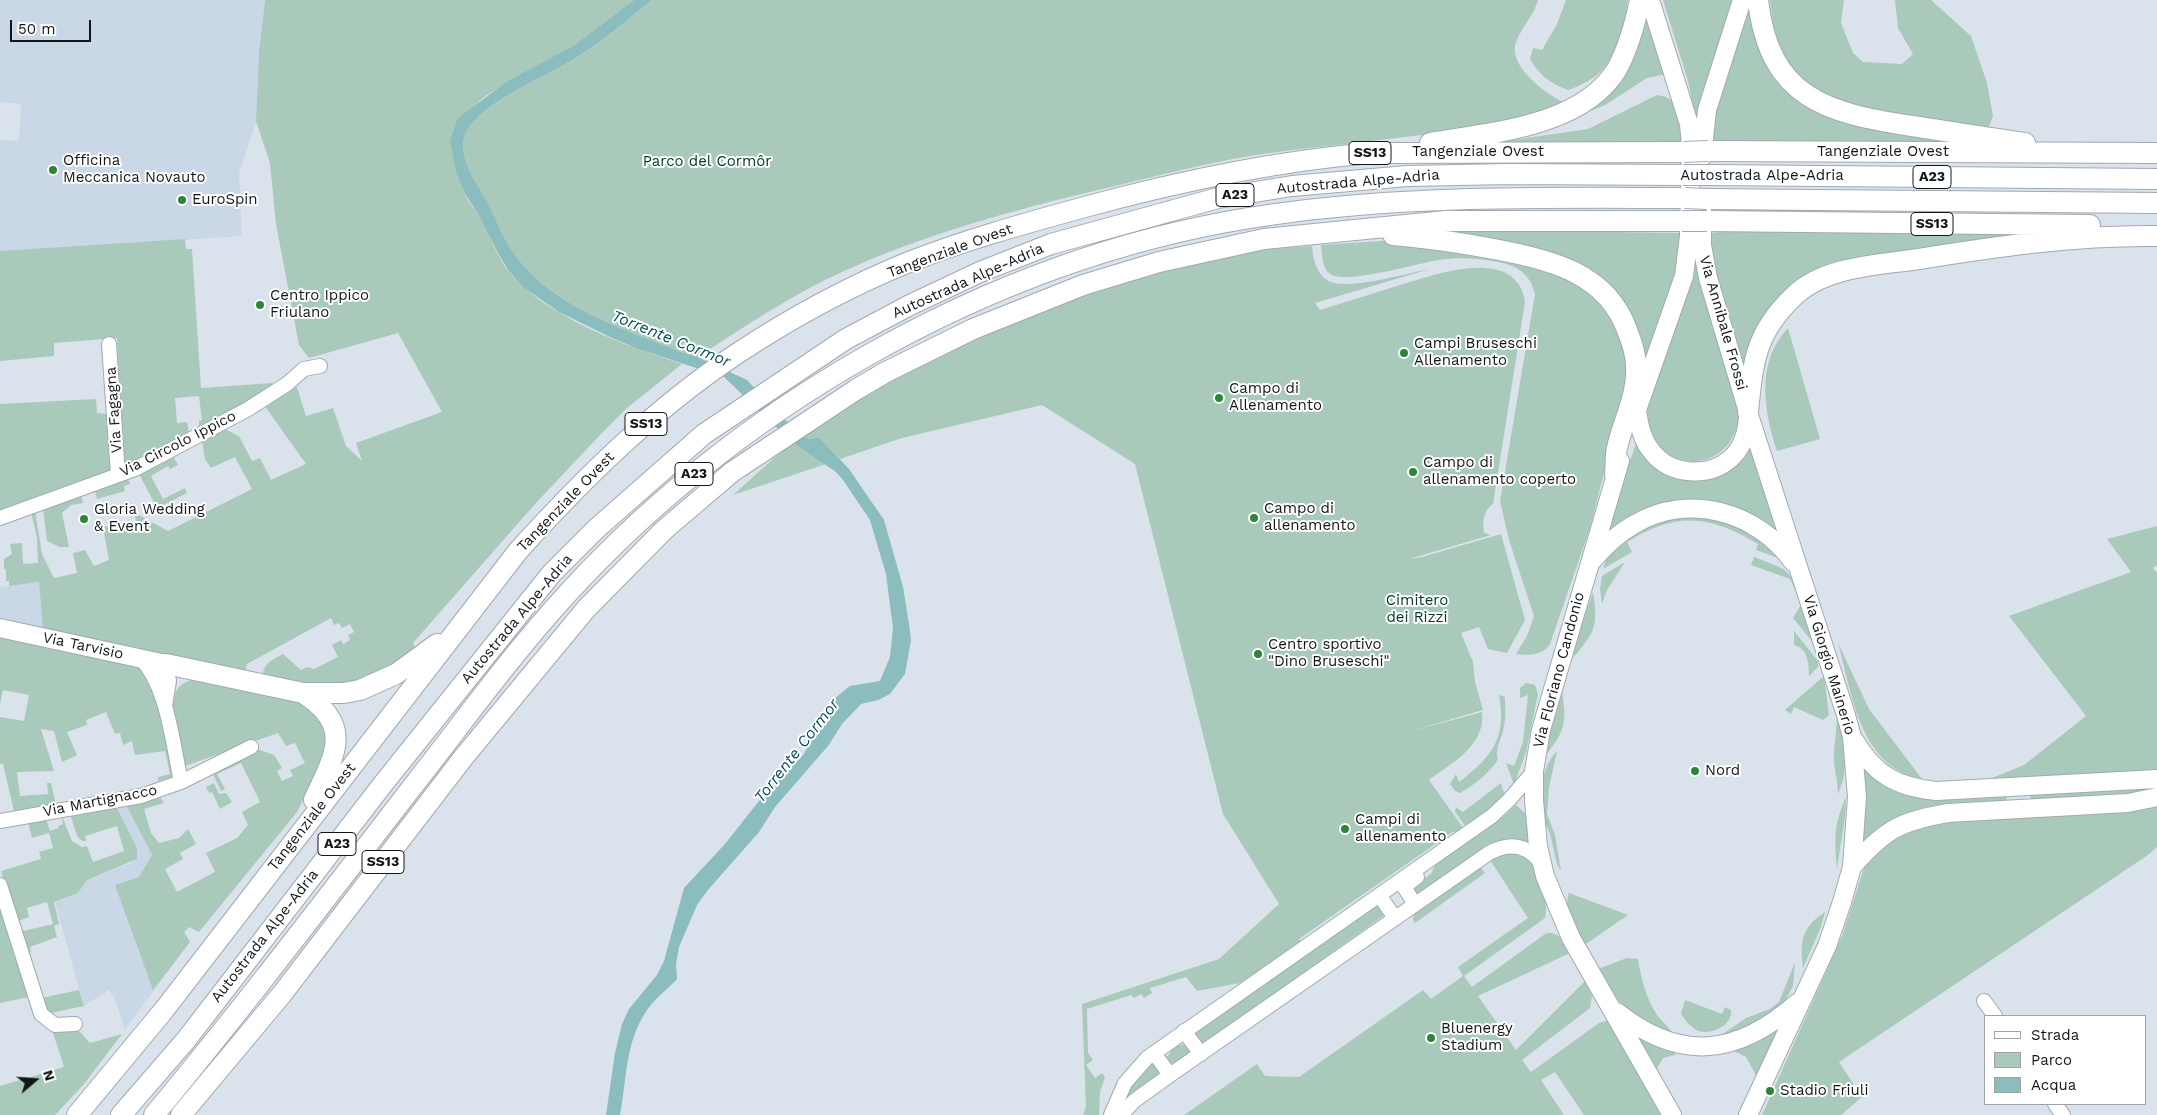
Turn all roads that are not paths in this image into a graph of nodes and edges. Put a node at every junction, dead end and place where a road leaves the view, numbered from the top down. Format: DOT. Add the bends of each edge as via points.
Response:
graph roads {
  1 [pos="1640,0"];
  2 [pos="1650,0"];
  3 [pos="1742,0"];
  4 [pos="1758,0"];
  5 [pos="1372,153"];
  6 [pos="2098,153"];
  7 [pos="2157,154"];
  8 [pos="2157,178"];
  9 [pos="2157,203"];
  10 [pos="2157,226"];
  11 [pos="1311,234"];
  12 [pos="2157,236"];
  13 [pos="109,344"];
  14 [pos="320,366"];
  15 [pos="1637,410"];
  16 [pos="1748,412"];
  17 [pos="1615,474"];
  18 [pos="118,475"];
  19 [pos="0,518"];
  20 [pos="1589,564"];
  21 [pos="1800,573"];
  22 [pos="461,627"];
  23 [pos="0,628"];
  24 [pos="160,671"];
  25 [pos="198,671"];
  26 [pos="168,691"];
  27 [pos="303,693"];
  28 [pos="165,706"];
  29 [pos="1852,738"];
  30 [pos="251,747"];
  31 [pos="1534,770"];
  32 [pos="2157,779"];
  33 [pos="181,782"];
  34 [pos="2018,787"];
  35 [pos="2157,797"];
  36 [pos="2019,809"];
  37 [pos="0,821"];
  38 [pos="298,833"];
  39 [pos="1426,862"];
  40 [pos="1541,863"];
  41 [pos="1852,867"];
  42 [pos="0,885"];
  43 [pos="1379,895"];
  44 [pos="1415,904"];
  45 [pos="1395,918"];
  46 [pos="1802,998"];
  47 [pos="1984,1000"];
  48 [pos="1612,1009"];
  49 [pos="1994,1015"];
  50 [pos="75,1024"];
  51 [pos="1184,1031"];
  52 [pos="1154,1053"];
  53 [pos="1201,1054"];
  54 [pos="1170,1075"];
  55 [pos="77,1115"];
  56 [pos="121,1115"];
  57 [pos="154,1115"];
  58 [pos="181,1115"];
  59 [pos="1111,1115"];
  60 [pos="1121,1115"];
  61 [pos="1672,1115"];
  62 [pos="1748,1115"];
  1 -- 5 [label="highway" via="1629,42 1616,70 1598,90 1573,108 1509,129"];
  2 -- 15 [label="main road, Via Annibale Frossi" via="1689,124 1690,236 1684,276"];
  3 -- 16 [label="main road, Via Annibale Frossi" via="1704,124 1702,245 1708,278"];
  4 -- 6 [label="highway" via="1766,39 1776,64 1798,89 1825,106 1884,122"];
  5 -- 6 [label="highway, Tangenziale Ovest / SS13, bridge"];
  5 -- 22 [label="highway, Tangenziale Ovest / SS13" via="1258,167 1144,191 1019,226 909,263 792,320 736,354 667,405 602,462 518,551"];
  6 -- 7 [label="highway, Tangenziale Ovest / SS13"];
  8 -- 56 [label="highway, Autostrada Alpe-Adria / A23, bridge" via="1510,174 1407,176 1292,186 1218,198 1051,244 910,305 819,356 704,434 596,529 552,573 383,784 186,1040"];
  9 -- 57 [label="highway, Autostrada Alpe-Adria / A23, bridge" via="1685,198 1396,201 1272,214 1194,229 1128,246 995,293 836,373 713,458 650,512 568,593 473,708 217,1039"];
  10 -- 11 [label="highway, SS13, bridge" via="1446,221"];
  11 -- 17 [label="highway" via="1388,234 1466,243 1560,265 1584,276 1616,307 1626,326 1636,366 1636,382 1617,449"];
  11 -- 58 [label="highway, SS13" via="1264,239 1159,262 1084,285 973,329 857,389 732,472 664,530 586,609 463,758 282,994"];
  12 -- 16 [label="highway" via="2102,235 2008,244 1844,271 1814,282 1795,294 1762,335 1753,364"];
  13 -- 18 [label="street, Via Fagagna"];
  14 -- 18 [label="street, Via Circolo Ippico" via="304,369 248,409"];
  15 -- 16 [label="main road" via="1642,434 1652,453 1669,466 1687,472 1710,469 1730,459 1743,441"];
  15 -- 17 [label="main road, Via Floriano Candonio"];
  16 -- 21 [label="main road, Via Giorgio Mainerio"];
  17 -- 20 [label="main road, Via Floriano Candonio"];
  18 -- 19 [label="street, Via Circolo Ippico"];
  20 -- 21 [label="main road" via="1615,538 1636,523 1669,512 1702,508 1728,513 1754,526 1783,549"];
  20 -- 31 [label="main road, Via Floriano Candonio" via="1544,716"];
  21 -- 29 [label="main road, Via Giorgio Mainerio"];
  22 -- 27 [label="highway" via="409,666 360,690"];
  22 -- 38 [label="highway, Tangenziale Ovest / SS13"];
  23 -- 24 [label="main road, Via Tarvisio" via="138,657"];
  24 -- 25 [label="highway"];
  24 -- 26 [label="street"];
  24 -- 28 [label="street"];
  25 -- 26 [label="street" via="174,682"];
  25 -- 27 [label="highway"];
  26 -- 28 [label="street"];
  27 -- 38 [label="highway" via="327,712 335,741 330,767"];
  28 -- 33 [label="street"];
  29 -- 34 [label="main road" via="1866,760 1879,771 1912,788 1936,791"];
  29 -- 41 [label="main road, Via Giorgio Mainerio" via="1857,818"];
  30 -- 33 [label="street, Via Martignacco"];
  31 -- 39 [label="street" via="1497,812"];
  31 -- 40 [label="main road, Via Floriano Candonio" via="1535,817"];
  32 -- 34 [label="main road"];
  33 -- 37 [label="street, Via Martignacco" via="141,796"];
  34 -- 36 [label="main road"];
  35 -- 36 [label="main road" via="2128,803"];
  36 -- 41 [label="main road" via="1948,813 1911,820 1884,834"];
  38 -- 55 [label="highway, Tangenziale Ovest / SS13" via="164,1010"];
  39 -- 43 [label="street"];
  39 -- 44 [label="street" via="1424,873 1404,887"];
  40 -- 44 [label="street" via="1525,848 1504,846"];
  40 -- 48 [label="main road, Via Floriano Candonio" via="1564,925"];
  41 -- 46 [label="main road, Via Giorgio Mainerio" via="1835,925"];
  42 -- 50 [label="street" via="41,1014 55,1025"];
  43 -- 45 [label="street"];
  43 -- 51 [label="street"];
  44 -- 45 [label="street"];
  45 -- 53 [label="street"];
  46 -- 48 [label="main road" via="1758,1033 1713,1046 1666,1041 1641,1030"];
  46 -- 62 [label="main road, Via Giorgio Mainerio"];
  47 -- 49 [label="street"];
  48 -- 61 [label="main road, Via Floriano Candonio"];
  51 -- 52 [label="street"];
  51 -- 53 [label="street"];
  52 -- 54 [label="street"];
  52 -- 59 [label="street" via="1138,1065 1125,1083"];
  53 -- 54 [label="street"];
  54 -- 60 [label="street"];
}
